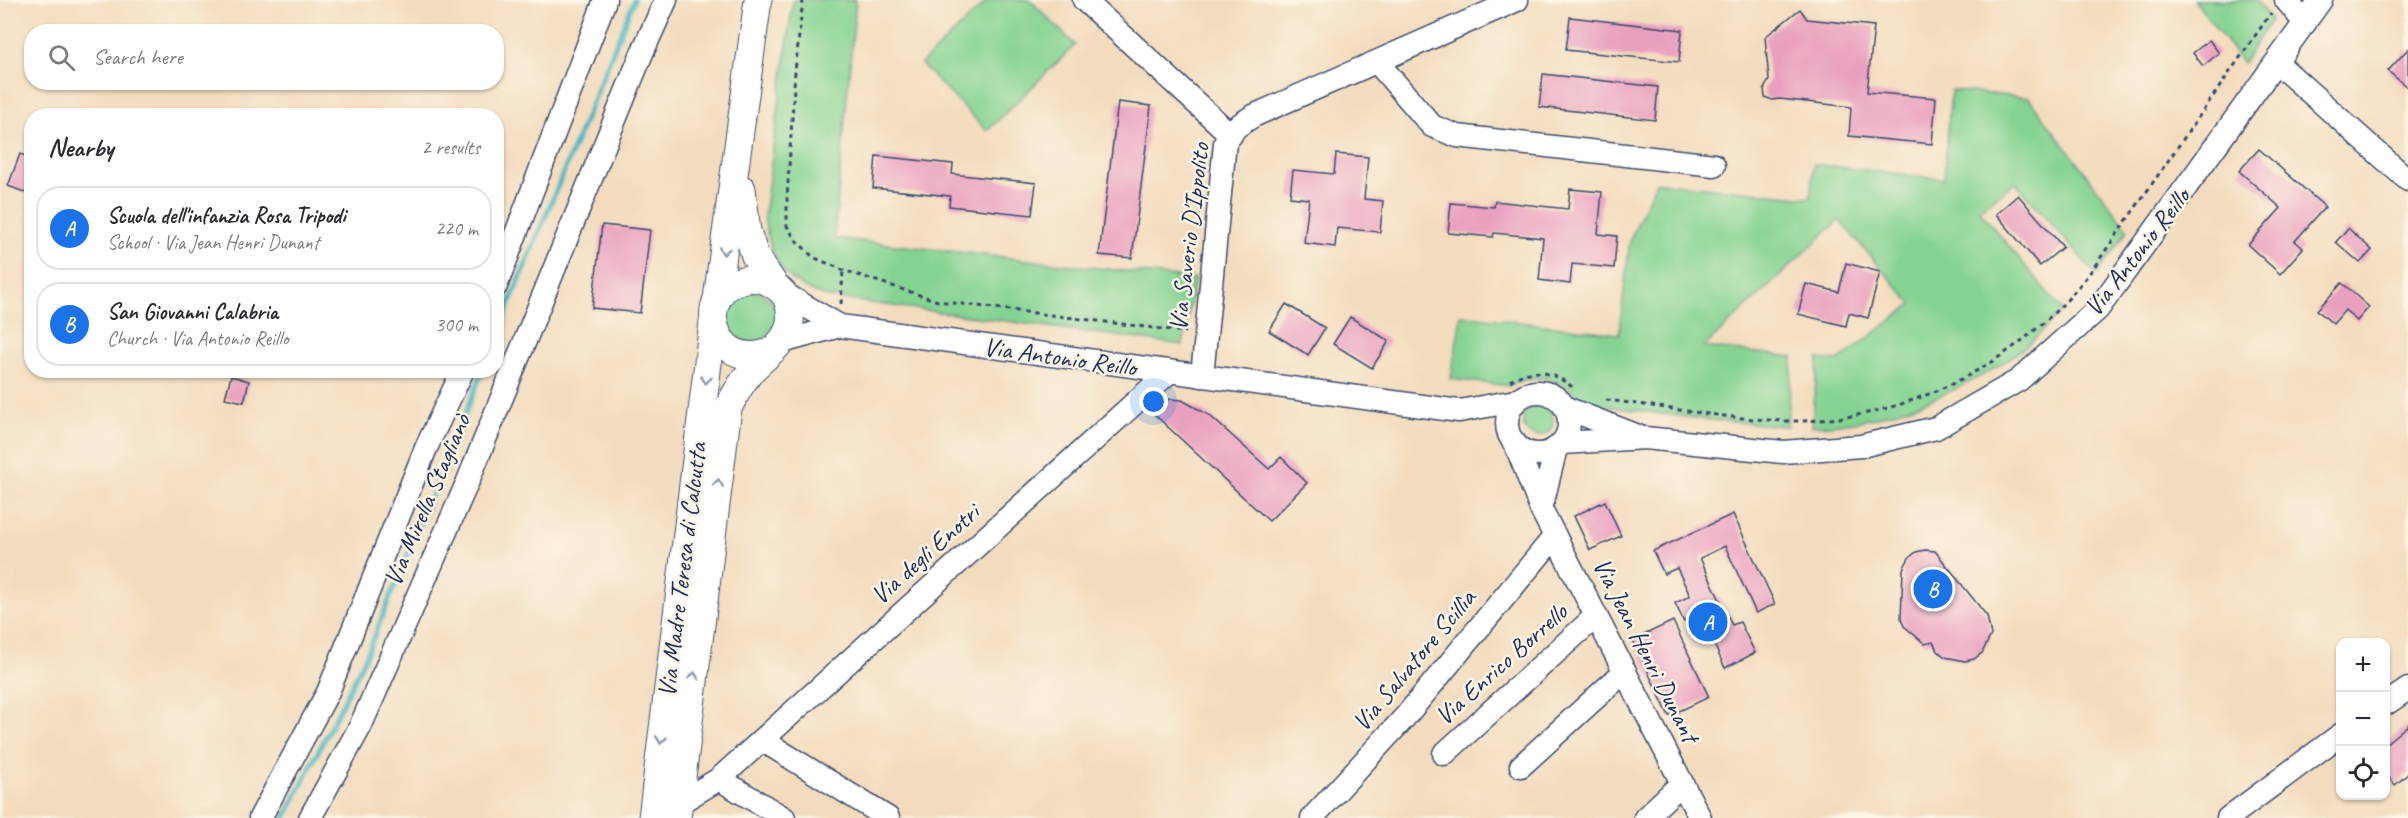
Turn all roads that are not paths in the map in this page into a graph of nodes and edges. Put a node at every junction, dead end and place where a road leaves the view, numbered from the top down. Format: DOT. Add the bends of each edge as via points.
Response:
graph roads {
  1 [pos="605,0"];
  2 [pos="666,0"];
  3 [pos="758,0"];
  4 [pos="1084,0"];
  5 [pos="1518,0"];
  6 [pos="2321,0"];
  7 [pos="2280,4"];
  8 [pos="2305,23"];
  9 [pos="1377,62"];
  10 [pos="2277,63"];
  11 [pos="1231,135"];
  12 [pos="738,152"];
  13 [pos="1714,165"];
  14 [pos="2408,180"];
  15 [pos="504,265"];
  16 [pos="779,289"];
  17 [pos="715,311"];
  18 [pos="840,326"];
  19 [pos="777,346"];
  20 [pos="1170,372"];
  21 [pos="1202,376"];
  22 [pos="459,378"];
  23 [pos="1511,393"];
  24 [pos="1570,399"];
  25 [pos="1459,411"];
  26 [pos="1645,438"];
  27 [pos="1512,439"];
  28 [pos="1559,445"];
  29 [pos="1541,509"];
  30 [pos="1555,536"];
  31 [pos="1596,616"];
  32 [pos="1625,671"];
  33 [pos="2408,689"];
  34 [pos="2390,701"];
  35 [pos="2336,738"];
  36 [pos="762,740"];
  37 [pos="1444,754"];
  38 [pos="1521,766"];
  39 [pos="719,779"];
  40 [pos="1682,783"];
  41 [pos="678,811"];
  42 [pos="260,818"];
  43 [pos="310,818"];
  44 [pos="652,818"];
  45 [pos="784,818"];
  46 [pos="888,818"];
  47 [pos="1312,818"];
  48 [pos="1645,818"];
  49 [pos="1700,818"];
  50 [pos="2228,818"];
  1 -- 15 [label="street"];
  2 -- 43 [label="street, Via Mirella Staglianò" via="454,512 360,727"];
  3 -- 12 [label="main road, Via Antonio Reillo"];
  4 -- 11 [label="street"];
  5 -- 9 [label="street, Via Saverio D'Ippolito"];
  6 -- 8 [label="street, Via Antonio Reillo"];
  7 -- 8 [label="street"];
  8 -- 10 [label="street, Via Antonio Reillo"];
  9 -- 11 [label="street, Via Saverio D'Ippolito" via="1253,116"];
  9 -- 13 [label="street" via="1432,126 1457,136"];
  10 -- 14 [label="street"];
  10 -- 26 [label="street, Via Antonio Reillo" via="2098,309 2019,380 1936,428 1861,446 1783,452"];
  11 -- 21 [label="street, Via Saverio D'Ippolito" via="1225,143"];
  12 -- 16 [label="main road, Via Antonio Reillo" via="747,231 755,256"];
  12 -- 17 [label="main road, Via Antonio Reillo, one-way"];
  16 -- 17 [label="main road" via="762,279 742,280 724,289"];
  16 -- 18 [label="street, Via Antonio Reillo"];
  16 -- 19 [label="main road" via="790,305 791,318 789,331"];
  17 -- 19 [label="main road" via="720,340 735,352 760,356"];
  17 -- 44 [label="main road, Via Madre Teresa di Calcutta, one-way"];
  18 -- 19 [label="street, Via Antonio Reillo"];
  18 -- 20 [label="street, Via Antonio Reillo"];
  41 -- 19 [label="main road, Via Madre Teresa di Calcutta, one-way" via="728,408 745,379"];
  20 -- 21 [label="street, Via Antonio Reillo"];
  20 -- 36 [label="street, Via degli Enotri"];
  21 -- 25 [label="street, Via Antonio Reillo"];
  22 -- 42 [label="street" via="426,448 328,692"];
  23 -- 24 [label="street" via="1543,392 1560,400"];
  23 -- 25 [label="street, Via Antonio Reillo"];
  23 -- 27 [label="street" via="1508,417"];
  24 -- 26 [label="street, Via Antonio Reillo"];
  24 -- 28 [label="street" via="1569,426"];
  25 -- 27 [label="street, Via Antonio Reillo"];
  26 -- 28 [label="street, Via Antonio Reillo"];
  27 -- 28 [label="street" via="1534,453 1546,453"];
  27 -- 29 [label="street, Via Jean Henri Dunant"];
  28 -- 29 [label="street"];
  29 -- 30 [label="street, Via Jean Henri Dunant"];
  30 -- 31 [label="street, Via Jean Henri Dunant"];
  30 -- 47 [label="street, Via Salvatore Scillìa" via="1406,717"];
  31 -- 32 [label="street, Via Jean Henri Dunant"];
  31 -- 37 [label="street, Via Enrico Borrello"];
  32 -- 38 [label="street"];
  32 -- 40 [label="street, Via Jean Henri Dunant"];
  33 -- 34 [label="street"];
  35 -- 50 [label="street"];
  36 -- 39 [label="street, Via degli Enotri"];
  36 -- 46 [label="street"];
  39 -- 41 [label="street, Via degli Enotri"];
  39 -- 45 [label="street"];
  40 -- 48 [label="street"];
  40 -- 49 [label="street, Via Jean Henri Dunant"];
}
